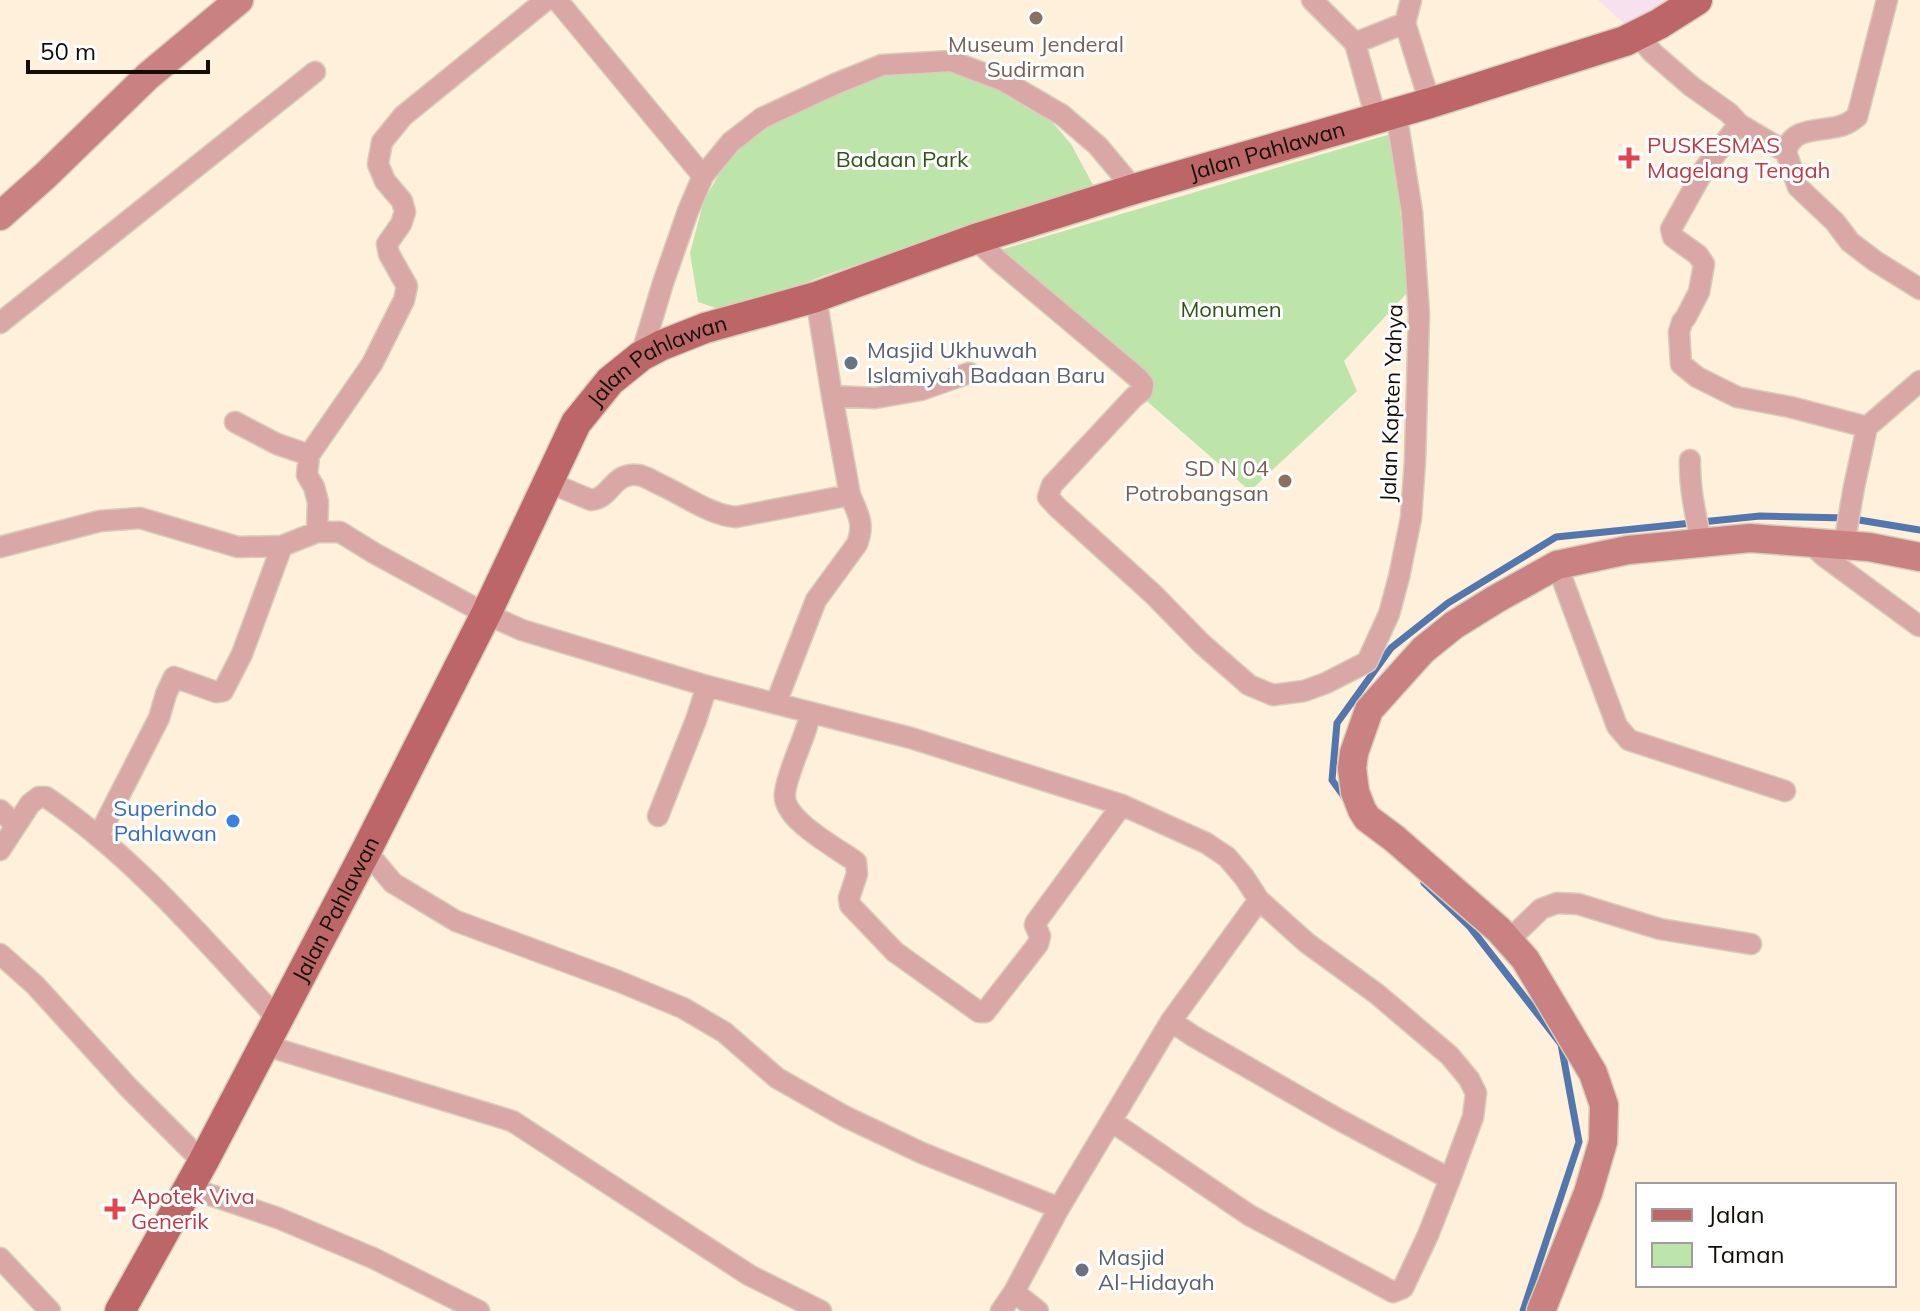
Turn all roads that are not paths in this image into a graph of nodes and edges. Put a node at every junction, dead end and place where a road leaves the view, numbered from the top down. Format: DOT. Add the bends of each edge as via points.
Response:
graph roads {
  1 [pos="546,0"];
  2 [pos="557,0"];
  3 [pos="1312,0"];
  4 [pos="1411,0"];
  5 [pos="1697,0"];
  6 [pos="1887,0"];
  7 [pos="230,2"];
  8 [pos="1405,23"];
  9 [pos="1637,35"];
  10 [pos="1355,43"];
  11 [pos="315,72"];
  12 [pos="1430,103"];
  13 [pos="1386,115"];
  14 [pos="1739,124"];
  15 [pos="1786,152"];
  16 [pos="703,176"];
  17 [pos="1134,189"];
  18 [pos="0,216"];
  19 [pos="975,239"];
  20 [pos="1920,289"];
  21 [pos="816,297"];
  22 [pos="0,323"];
  23 [pos="641,356"];
  24 [pos="969,373"];
  25 [pos="1920,381"];
  26 [pos="832,396"];
  27 [pos="235,422"];
  28 [pos="1867,427"];
  29 [pos="309,455"];
  30 [pos="1690,460"];
  31 [pos="548,482"];
  32 [pos="850,495"];
  33 [pos="1846,531"];
  34 [pos="317,532"];
  35 [pos="1700,539"];
  36 [pos="1810,543"];
  37 [pos="282,546"];
  38 [pos="0,547"];
  39 [pos="1920,557"];
  40 [pos="1557,565"];
  41 [pos="486,614"];
  42 [pos="1919,626"];
  43 [pos="1378,663"];
  44 [pos="707,686"];
  45 [pos="776,703"];
  46 [pos="807,726"];
  47 [pos="1785,791"];
  48 [pos="1122,805"];
  49 [pos="0,810"];
  50 [pos="658,816"];
  51 [pos="16,825"];
  52 [pos="99,835"];
  53 [pos="0,850"];
  54 [pos="366,851"];
  55 [pos="1259,900"];
  56 [pos="1509,940"];
  57 [pos="1751,944"];
  58 [pos="0,954"];
  59 [pos="1171,1021"];
  60 [pos="271,1032"];
  61 [pos="1111,1121"];
  62 [pos="195,1174"];
  63 [pos="1450,1179"];
  64 [pos="1059,1208"];
  65 [pos="0,1258"];
  66 [pos="1014,1292"];
  67 [pos="50,1311"];
  68 [pos="120,1311"];
  69 [pos="479,1311"];
  70 [pos="821,1311"];
  71 [pos="1001,1311"];
  72 [pos="1038,1311"];
  73 [pos="1541,1311"];
  1 -- 29 [label="street" via="403,116 382,142 378,164 405,212 387,244 407,286 404,300 372,364"];
  2 -- 16 [label="street"];
  3 -- 10 [label="street"];
  4 -- 8 [label="street"];
  5 -- 9 [label="main road, Jalan Pahlawan"];
  6 -- 15 [label="street" via="1857,117 1844,126 1799,133"];
  7 -- 18 [label="main road"];
  8 -- 10 [label="street"];
  8 -- 12 [label="street"];
  9 -- 12 [label="main road, Jalan Pahlawan"];
  9 -- 14 [label="street"];
  10 -- 13 [label="street, Jalan Kapten Yahya"];
  11 -- 22 [label="street"];
  12 -- 13 [label="main road, Jalan Pahlawan"];
  13 -- 17 [label="main road, Jalan Pahlawan"];
  13 -- 43 [label="street, Jalan Kapten Yahya" via="1412,212 1419,314 1411,518"];
  14 -- 15 [label="street"];
  14 -- 28 [label="street" via="1705,168 1671,229 1673,237 1704,264 1699,292 1679,332 1681,364 1737,397"];
  15 -- 20 [label="street" via="1798,187 1850,242"];
  16 -- 17 [label="street" via="731,142 762,118 823,89 882,65 951,61 1004,81 1062,115 1098,146"];
  16 -- 23 [label="street"];
  17 -- 19 [label="main road, Jalan Pahlawan"];
  19 -- 21 [label="main road, Jalan Pahlawan"];
  19 -- 43 [label="street" via="1143,384 1052,485 1048,497 1057,507 1249,685 1273,695 1290,694"];
  21 -- 23 [label="main road, Jalan Pahlawan" via="705,328"];
  21 -- 26 [label="street"];
  23 -- 31 [label="main road, Jalan Pahlawan" via="610,381 576,423"];
  24 -- 26 [label="street" via="921,390 875,398"];
  25 -- 28 [label="street"];
  26 -- 32 [label="street"];
  27 -- 29 [label="street"];
  28 -- 33 [label="street"];
  29 -- 34 [label="street" via="307,475 318,502"];
  30 -- 35 [label="street"];
  31 -- 32 [label="street" via="591,500 604,496 622,476 640,475 720,516 736,517"];
  31 -- 41 [label="main road, Jalan Pahlawan"];
  32 -- 45 [label="street" via="861,523 860,536 816,600"];
  33 -- 36 [label="main road"];
  33 -- 39 [label="main road" via="1869,547"];
  34 -- 37 [label="street"];
  34 -- 41 [label="street" via="340,532"];
  35 -- 36 [label="main road"];
  35 -- 40 [label="main road"];
  36 -- 42 [label="street"];
  37 -- 38 [label="street" via="238,547 140,518 100,521"];
  37 -- 52 [label="street" via="227,686 216,692 174,677 159,718"];
  40 -- 43 [label="main road" via="1454,625 1423,650"];
  40 -- 47 [label="street" via="1617,726 1629,740"];
  41 -- 44 [label="street" via="522,630"];
  41 -- 54 [label="main road, Jalan Pahlawan"];
  43 -- 56 [label="main road" via="1352,768 1362,810"];
  44 -- 45 [label="street"];
  44 -- 50 [label="street"];
  45 -- 48 [label="street" via="911,738"];
  46 -- 48 [label="street" via="784,796 788,810 856,862 849,898 860,916 895,952 979,1012 985,1012 1038,944 1036,922"];
  48 -- 55 [label="street" via="1227,857"];
  49 -- 51 [label="street"];
  51 -- 52 [label="street" via="30,804 46,797"];
  51 -- 53 [label="street"];
  52 -- 60 [label="street" via="144,877"];
  54 -- 60 [label="main road, Jalan Pahlawan"];
  54 -- 64 [label="street" via="393,883 456,921 683,1008 724,1032 777,1078 844,1116"];
  55 -- 59 [label="street"];
  55 -- 63 [label="street" via="1450,1056 1469,1079 1476,1093 1473,1117"];
  56 -- 57 [label="street" via="1541,909 1557,903 1578,904 1660,929"];
  56 -- 73 [label="main road" via="1593,1073 1604,1105 1603,1142 1588,1193"];
  58 -- 62 [label="street" via="129,1088"];
  59 -- 61 [label="street"];
  59 -- 63 [label="street"];
  60 -- 62 [label="main road, Jalan Pahlawan"];
  60 -- 70 [label="street" via="512,1121 749,1275"];
  61 -- 63 [label="street" via="1249,1215 1393,1292 1403,1288"];
  61 -- 64 [label="street"];
  62 -- 68 [label="main road, Jalan Pahlawan"];
  62 -- 69 [label="street"];
  64 -- 66 [label="street"];
  65 -- 67 [label="street"];
  66 -- 71 [label="street"];
  66 -- 72 [label="street"];
}
